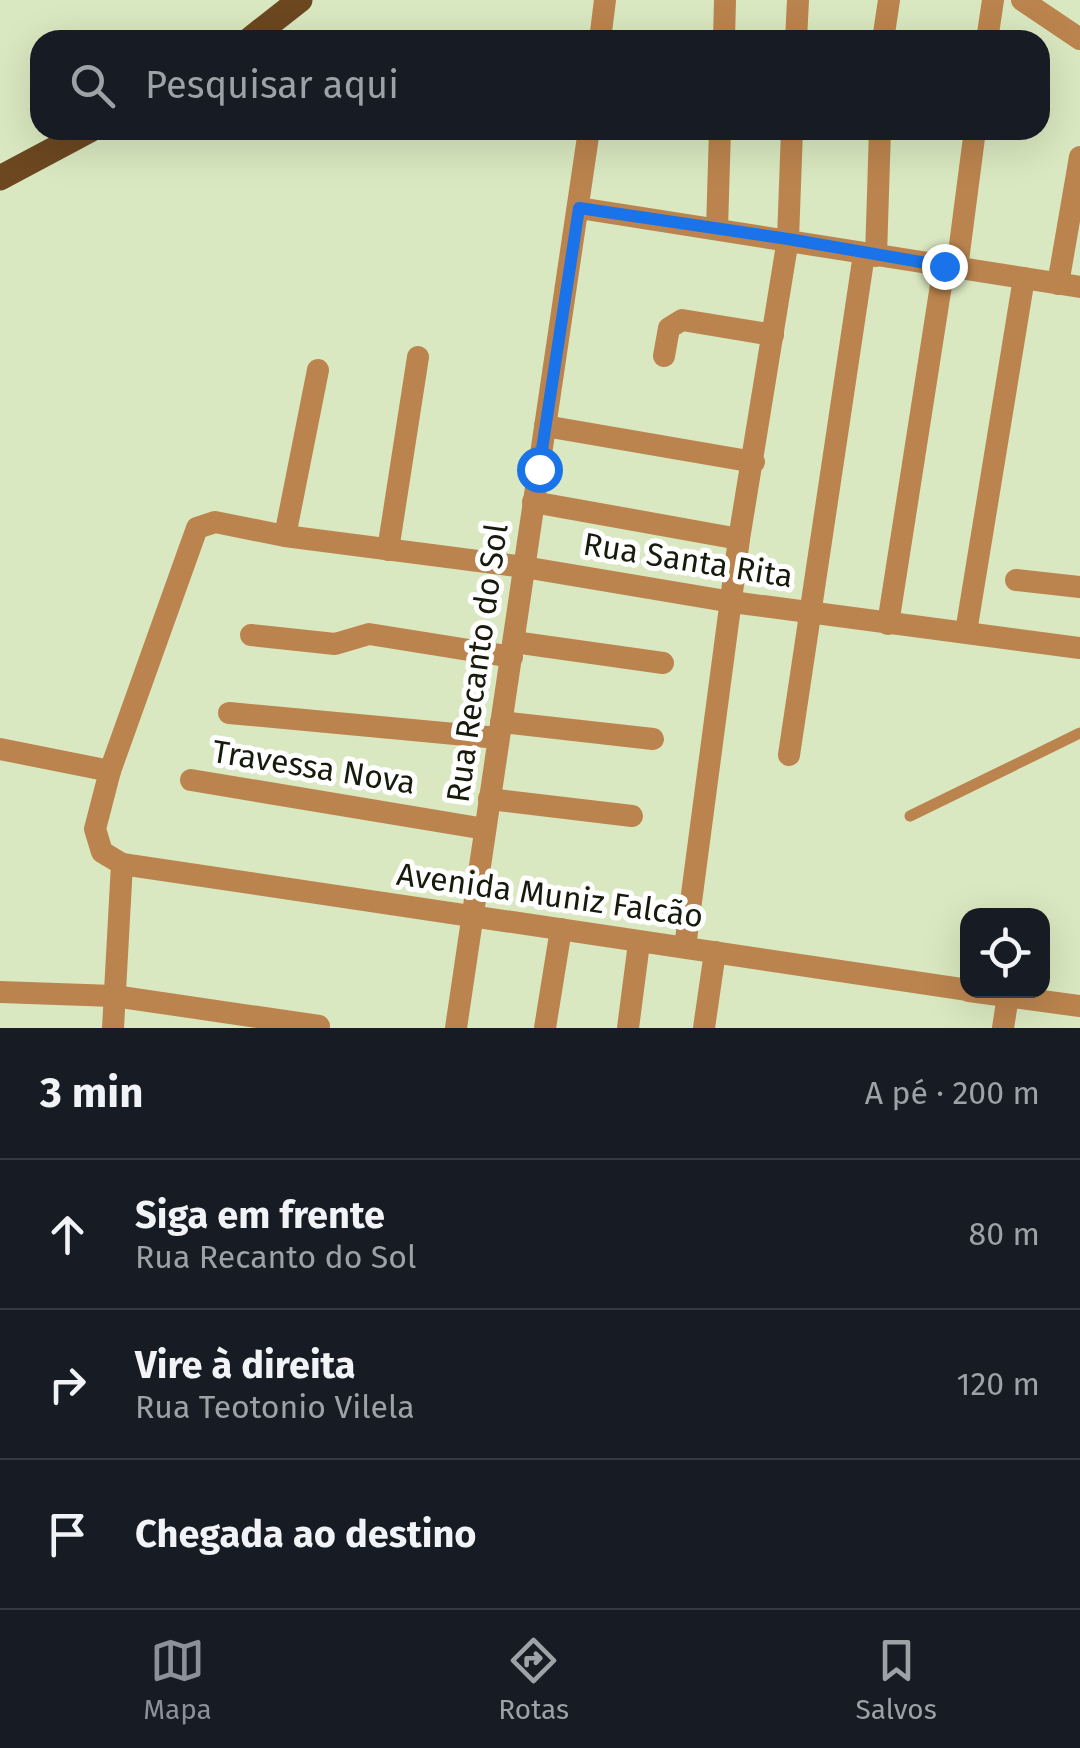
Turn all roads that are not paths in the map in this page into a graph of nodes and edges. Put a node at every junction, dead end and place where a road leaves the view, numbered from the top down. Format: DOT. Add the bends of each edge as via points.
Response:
graph roads {
  1 [pos="300,0"];
  2 [pos="604,0"];
  3 [pos="725,0"];
  4 [pos="798,0"];
  5 [pos="888,0"];
  6 [pos="993,0"];
  7 [pos="1022,0"];
  8 [pos="262,30"];
  9 [pos="601,30"];
  10 [pos="724,30"];
  11 [pos="796,30"];
  12 [pos="884,30"];
  13 [pos="989,30"];
  14 [pos="1080,39"];
  15 [pos="71,140"];
  16 [pos="587,140"];
  17 [pos="720,140"];
  18 [pos="792,140"];
  19 [pos="879,140"];
  20 [pos="973,140"];
  21 [pos="1080,157"];
  22 [pos="0,178"];
  23 [pos="579,208"];
  24 [pos="716,229"];
  25 [pos="788,239"];
  26 [pos="870,255"];
  27 [pos="950,267"];
  28 [pos="1024,278"];
  29 [pos="1069,285"];
  30 [pos="773,335"];
  31 [pos="664,356"];
  32 [pos="418,358"];
  33 [pos="318,370"];
  34 [pos="546,426"];
  35 [pos="754,462"];
  36 [pos="533,502"];
  37 [pos="285,536"];
  38 [pos="740,539"];
  39 [pos="388,550"];
  40 [pos="524,567"];
  41 [pos="1016,580"];
  42 [pos="1080,587"];
  43 [pos="732,602"];
  44 [pos="811,612"];
  45 [pos="888,624"];
  46 [pos="966,632"];
  47 [pos="251,635"];
  48 [pos="1080,648"];
  49 [pos="513,650"];
  50 [pos="663,663"];
  51 [pos="228,713"];
  52 [pos="500,730"];
  53 [pos="1080,733"];
  54 [pos="653,739"];
  55 [pos="0,749"];
  56 [pos="789,755"];
  57 [pos="110,772"];
  58 [pos="191,780"];
  59 [pos="490,799"];
  60 [pos="632,816"];
  61 [pos="910,816"];
  62 [pos="485,828"];
  63 [pos="122,864"];
  64 [pos="474,917"];
  65 [pos="560,929"];
  66 [pos="640,943"];
  67 [pos="685,947"];
  68 [pos="715,952"];
  69 [pos="960,989"];
  70 [pos="0,992"];
  71 [pos="114,996"];
  72 [pos="1008,998"];
  73 [pos="1022,998"];
  74 [pos="1080,1006"];
  75 [pos="319,1026"];
  76 [pos="113,1028"];
  77 [pos="456,1028"];
  78 [pos="545,1028"];
  79 [pos="628,1028"];
  80 [pos="704,1028"];
  81 [pos="1003,1028"];
  1 -- 8 [label="main road"];
  2 -- 9 [label="street"];
  3 -- 10 [label="street"];
  4 -- 11 [label="street"];
  5 -- 12 [label="street"];
  6 -- 13 [label="street"];
  7 -- 14 [label="street"];
  15 -- 22 [label="main road"];
  16 -- 23 [label="street, Rua Recanto do Sol"];
  17 -- 24 [label="street"];
  18 -- 25 [label="street"];
  19 -- 26 [label="street"];
  20 -- 27 [label="street"];
  21 -- 29 [label="street"];
  23 -- 24 [label="street"];
  23 -- 34 [label="street, Rua Recanto do Sol"];
  24 -- 25 [label="street"];
  25 -- 26 [label="street"];
  25 -- 30 [label="street"];
  26 -- 27 [label="street"];
  26 -- 44 [label="street"];
  27 -- 28 [label="street"];
  27 -- 45 [label="street"];
  28 -- 29 [label="street"];
  28 -- 46 [label="street"];
  30 -- 31 [label="street" via="682,320 670,328"];
  30 -- 35 [label="street"];
  32 -- 39 [label="street"];
  33 -- 37 [label="street"];
  34 -- 35 [label="street"];
  34 -- 36 [label="street, Rua Recanto do Sol"];
  35 -- 38 [label="street"];
  36 -- 38 [label="street"];
  36 -- 40 [label="street, Rua Recanto do Sol"];
  37 -- 39 [label="street, Rua Santa Rita"];
  37 -- 57 [label="street, Rua Santa Rita" via="215,522 198,528"];
  38 -- 43 [label="street"];
  39 -- 40 [label="street, Rua Santa Rita"];
  40 -- 43 [label="street, Rua Santa Rita"];
  40 -- 49 [label="street, Rua Recanto do Sol"];
  41 -- 42 [label="street"];
  43 -- 44 [label="street, Rua Santa Rita"];
  43 -- 67 [label="street"];
  44 -- 45 [label="street, Rua Santa Rita"];
  44 -- 56 [label="street"];
  45 -- 46 [label="street, Rua Santa Rita"];
  46 -- 48 [label="street, Rua Santa Rita"];
  47 -- 49 [label="street" via="335,644 368,634"];
  49 -- 50 [label="street"];
  49 -- 52 [label="street, Rua Recanto do Sol"];
  51 -- 52 [label="street"];
  52 -- 54 [label="street"];
  52 -- 59 [label="street, Rua Recanto do Sol"];
  53 -- 61 [label="lane"];
  55 -- 57 [label="street"];
  57 -- 63 [label="street" via="95,829 102,852"];
  58 -- 62 [label="street, Travessa Nova"];
  59 -- 60 [label="street"];
  59 -- 62 [label="street, Rua Recanto do Sol"];
  62 -- 64 [label="street, Rua Recanto do Sol"];
  63 -- 64 [label="street, Avenida Muniz Falcão"];
  63 -- 71 [label="street"];
  64 -- 65 [label="street, Avenida Muniz Falcão"];
  64 -- 77 [label="street, Rua Recanto do Sol"];
  65 -- 66 [label="street, Avenida Muniz Falcão"];
  65 -- 78 [label="street"];
  66 -- 67 [label="street, Avenida Muniz Falcão"];
  66 -- 79 [label="street"];
  67 -- 68 [label="street, Avenida Muniz Falcão"];
  68 -- 69 [label="street, Avenida Muniz Falcão"];
  68 -- 80 [label="street"];
  70 -- 71 [label="street"];
  71 -- 75 [label="street"];
  71 -- 76 [label="street"];
  72 -- 81 [label="street"];
  73 -- 74 [label="street, Avenida Muniz Falcão"];
}
